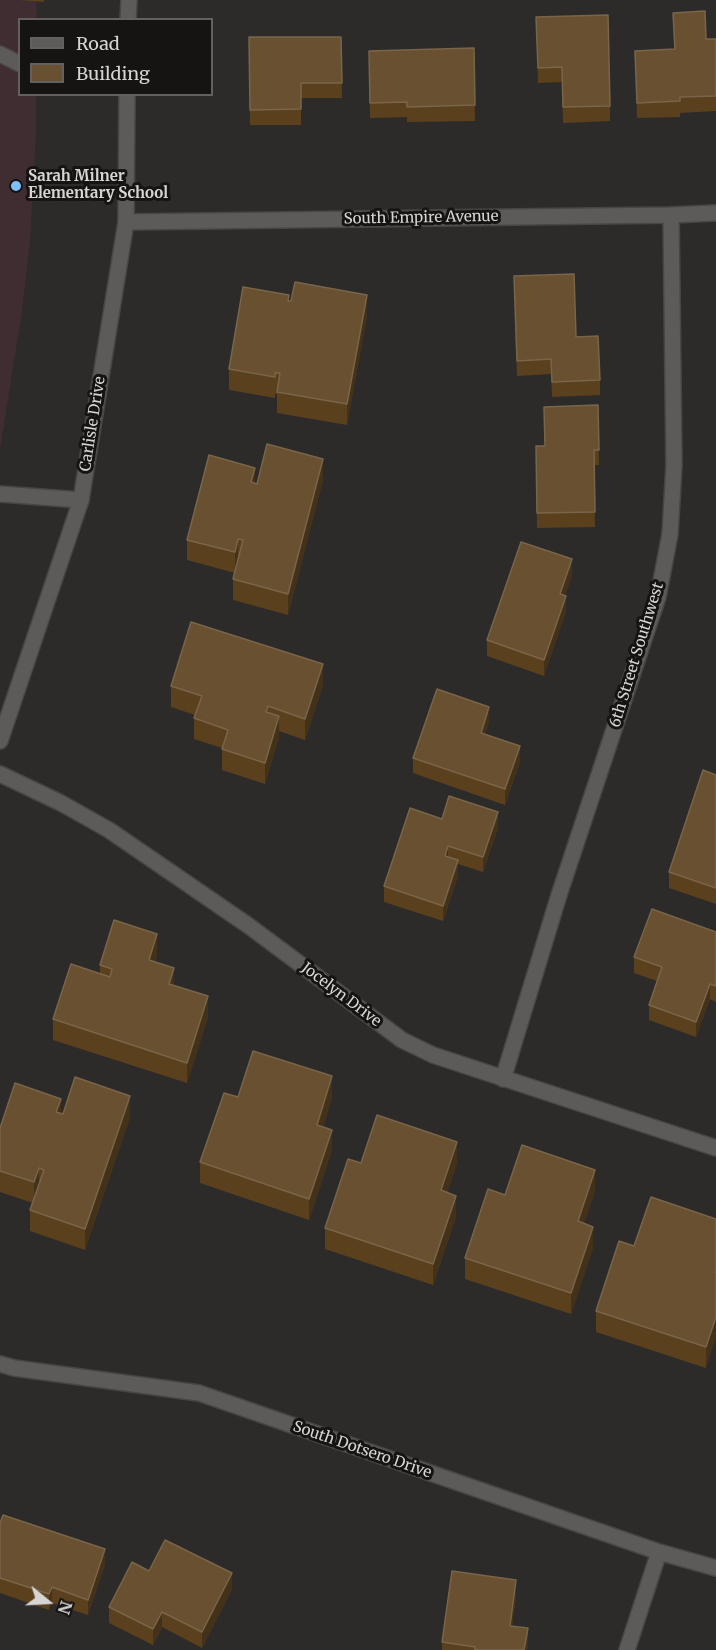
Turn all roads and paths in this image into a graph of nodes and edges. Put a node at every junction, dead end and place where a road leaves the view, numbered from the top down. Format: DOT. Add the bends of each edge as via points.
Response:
graph roads {
  1 [pos="129,0"];
  2 [pos="128,18"];
  3 [pos="0,54"];
  4 [pos="18,63"];
  5 [pos="127,96"];
  6 [pos="716,213"];
  7 [pos="670,215"];
  8 [pos="126,222"];
  9 [pos="0,494"];
  10 [pos="81,500"];
  11 [pos="0,741"];
  12 [pos="0,774"];
  13 [pos="503,1079"];
  14 [pos="716,1148"];
  15 [pos="0,1364"];
  16 [pos="659,1552"];
  17 [pos="716,1568"];
  18 [pos="627,1650"];
  1 -- 2 [label="street"];
  3 -- 4 [label="street"];
  5 -- 8 [label="street, Carlisle Drive"];
  6 -- 7 [label="street, South Empire Avenue"];
  7 -- 8 [label="street, South Empire Avenue"];
  7 -- 13 [label="street, 6th Street Southwest" via="674,465 670,534 658,597 559,895"];
  8 -- 10 [label="street, Carlisle Drive"];
  9 -- 10 [label="street"];
  10 -- 11 [label="street, Carlisle Drive"];
  12 -- 13 [label="street, Jocelyn Drive" via="109,830 249,926 402,1040"];
  13 -- 14 [label="street, Jocelyn Drive"];
  15 -- 16 [label="street, South Dotsero Drive" via="199,1394"];
  16 -- 17 [label="street, South Dotsero Drive"];
  16 -- 18 [label="street"];
}
